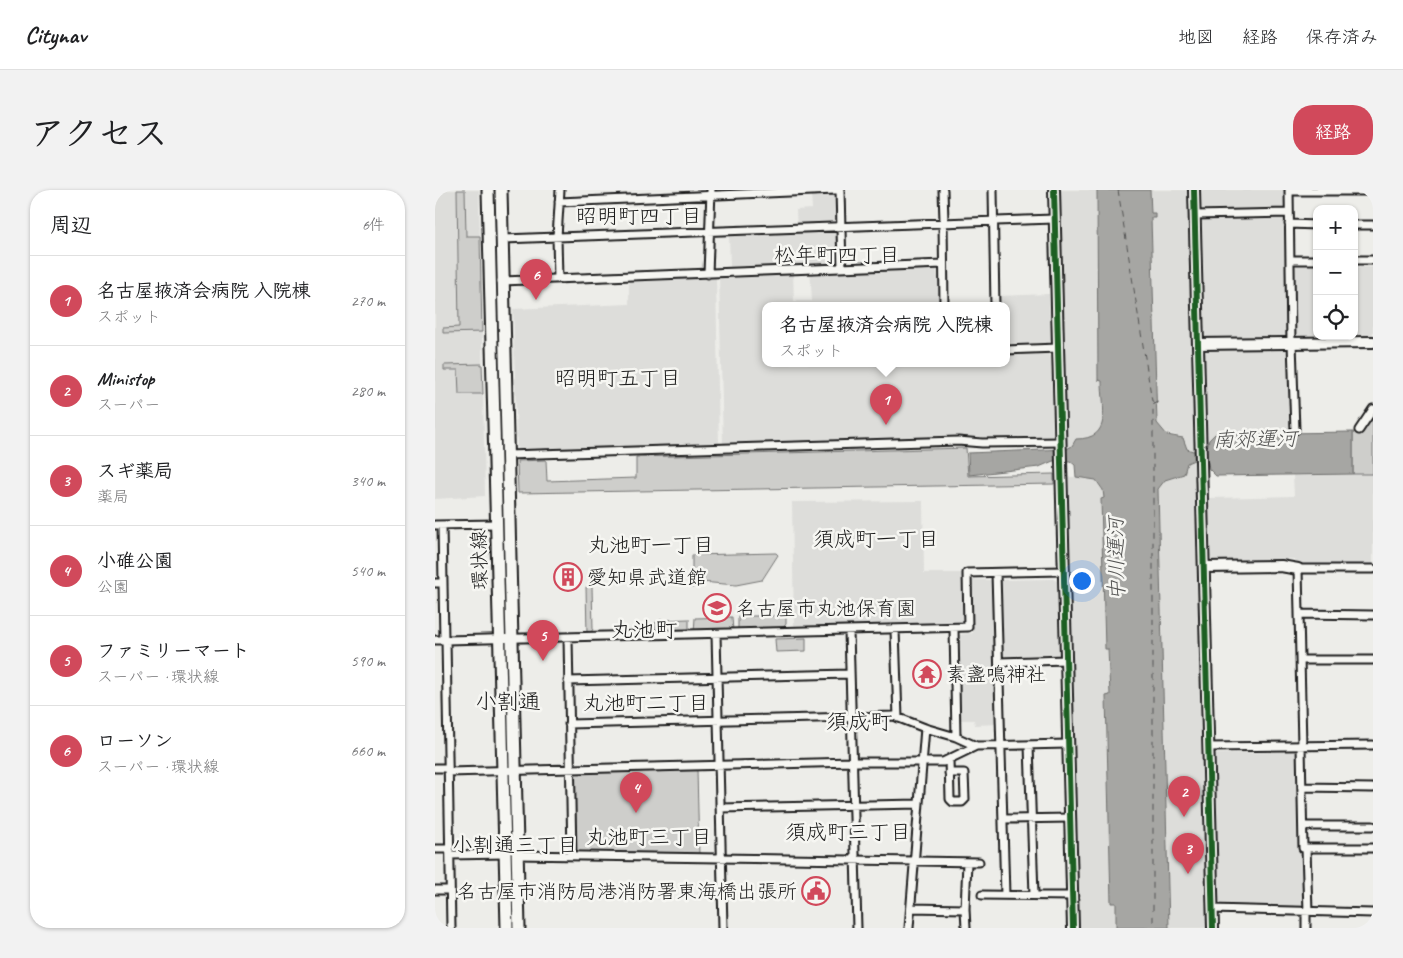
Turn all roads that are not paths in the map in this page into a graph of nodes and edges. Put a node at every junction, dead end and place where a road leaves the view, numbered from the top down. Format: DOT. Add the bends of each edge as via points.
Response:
graph roads {
  1 [pos="489,190"];
  2 [pos="501,190"];
  3 [pos="560,190"];
  4 [pos="835,190"];
  5 [pos="840,190"];
  6 [pos="943,190"];
  7 [pos="993,190"];
  8 [pos="1053,190"];
  9 [pos="1194,190"];
  10 [pos="1289,191"];
  11 [pos="1373,191"];
  12 [pos="711,192"];
  13 [pos="559,202"];
  14 [pos="1289,213"];
  15 [pos="1195,215"];
  16 [pos="1054,218"];
  17 [pos="993,220"];
  18 [pos="943,221"];
  19 [pos="1289,224"];
  20 [pos="1313,224"];
  21 [pos="1358,224"];
  22 [pos="841,225"];
  23 [pos="1373,225"];
  24 [pos="709,231"];
  25 [pos="557,237"];
  26 [pos="503,239"];
  27 [pos="1290,260"];
  28 [pos="1313,260"];
  29 [pos="1358,260"];
  30 [pos="1373,260"];
  31 [pos="943,264"];
  32 [pos="842,268"];
  33 [pos="707,274"];
  34 [pos="558,279"];
  35 [pos="490,281"];
  36 [pos="503,281"];
  37 [pos="944,302"];
  38 [pos="995,302"];
  39 [pos="1373,342"];
  40 [pos="1292,343"];
  41 [pos="1198,344"];
  42 [pos="1058,348"];
  43 [pos="1010,350"];
  44 [pos="1373,409"];
  45 [pos="1295,430"];
  46 [pos="1359,430"];
  47 [pos="1060,444"];
  48 [pos="507,455"];
  49 [pos="497,524"];
  50 [pos="439,525"];
  51 [pos="1204,568"];
  52 [pos="1298,568"];
  53 [pos="1373,569"];
  54 [pos="1063,571"];
  55 [pos="996,572"];
  56 [pos="439,583"];
  57 [pos="1299,614"];
  58 [pos="1373,615"];
  59 [pos="954,628"];
  60 [pos="895,630"];
  61 [pos="849,631"];
  62 [pos="716,634"];
  63 [pos="568,638"];
  64 [pos="506,639"];
  65 [pos="435,640"];
  66 [pos="445,640"];
  67 [pos="1066,660"];
  68 [pos="1300,660"];
  69 [pos="1373,660"];
  70 [pos="999,662"];
  71 [pos="850,674"];
  72 [pos="717,677"];
  73 [pos="568,681"];
  74 [pos="851,716"];
  75 [pos="898,718"];
  76 [pos="718,720"];
  77 [pos="569,724"];
  78 [pos="925,728"];
  79 [pos="956,737"];
  80 [pos="1068,744"];
  81 [pos="1029,745"];
  82 [pos="1373,745"];
  83 [pos="975,746"];
  84 [pos="1001,746"];
  85 [pos="1301,746"];
  86 [pos="1208,747"];
  87 [pos="949,759"];
  88 [pos="853,762"];
  89 [pos="922,762"];
  90 [pos="719,765"];
  91 [pos="435,768"];
  92 [pos="448,770"];
  93 [pos="570,770"];
  94 [pos="503,771"];
  95 [pos="515,771"];
  96 [pos="949,773"];
  97 [pos="1302,787"];
  98 [pos="1373,788"];
  99 [pos="919,804"];
  100 [pos="855,805"];
  101 [pos="720,808"];
  102 [pos="1070,818"];
  103 [pos="1003,819"];
  104 [pos="1031,819"];
  105 [pos="1303,826"];
  106 [pos="1373,826"];
  107 [pos="435,848"];
  108 [pos="1306,848"];
  109 [pos="1373,848"];
  110 [pos="449,852"];
  111 [pos="505,854"];
  112 [pos="517,854"];
  113 [pos="572,856"];
  114 [pos="721,859"];
  115 [pos="855,860"];
  116 [pos="914,861"];
  117 [pos="967,862"];
  118 [pos="979,862"];
  119 [pos="435,890"];
  120 [pos="450,890"];
  121 [pos="982,895"];
  122 [pos="1005,895"];
  123 [pos="1034,895"];
  124 [pos="1072,896"];
  125 [pos="911,908"];
  126 [pos="965,909"];
  127 [pos="1212,910"];
  128 [pos="1307,912"];
  129 [pos="1373,913"];
  130 [pos="451,928"];
  131 [pos="507,928"];
  132 [pos="519,928"];
  133 [pos="723,928"];
  134 [pos="857,928"];
  135 [pos="909,928"];
  136 [pos="966,928"];
  137 [pos="1073,928"];
  138 [pos="1213,928"];
  139 [pos="1306,928"];
  1 -- 35 [label="main road, 環状線"];
  2 -- 26 [label="main road, 環状線"];
  3 -- 13 [label="street"];
  4 -- 12 [label="street"];
  5 -- 22 [label="street"];
  6 -- 18 [label="street"];
  7 -- 17 [label="street"];
  8 -- 16 [label="street"];
  9 -- 15 [label="street"];
  10 -- 11 [label="street"];
  10 -- 14 [label="street"];
  12 -- 13 [label="street"];
  12 -- 24 [label="street"];
  13 -- 25 [label="street"];
  14 -- 15 [label="street"];
  14 -- 19 [label="street"];
  15 -- 41 [label="street"];
  16 -- 17 [label="street"];
  16 -- 42 [label="street"];
  17 -- 18 [label="street"];
  17 -- 38 [label="street"];
  18 -- 22 [label="street"];
  18 -- 31 [label="street"];
  19 -- 20 [label="street"];
  19 -- 27 [label="street"];
  21 -- 23 [label="street"];
  22 -- 24 [label="street"];
  22 -- 32 [label="street"];
  24 -- 25 [label="street"];
  24 -- 33 [label="street"];
  25 -- 26 [label="street"];
  25 -- 34 [label="street"];
  26 -- 36 [label="main road, 環状線"];
  27 -- 28 [label="street"];
  27 -- 40 [label="street"];
  29 -- 30 [label="street"];
  31 -- 32 [label="street"];
  31 -- 37 [label="street"];
  32 -- 33 [label="street"];
  33 -- 34 [label="street"];
  34 -- 36 [label="street"];
  35 -- 36 [label="street"];
  35 -- 49 [label="main road, 環状線"];
  36 -- 48 [label="main road, 環状線"];
  39 -- 40 [label="street"];
  40 -- 41 [label="street"];
  40 -- 45 [label="street"];
  41 -- 51 [label="street"];
  42 -- 43 [label="street"];
  42 -- 47 [label="street"];
  44 -- 46 [label="street"];
  47 -- 48 [label="street" via="958,441"];
  47 -- 54 [label="street"];
  48 -- 64 [label="main road, 環状線"];
  49 -- 50 [label="street"];
  49 -- 64 [label="main road, 環状線"];
  50 -- 56 [label="street"];
  51 -- 52 [label="street"];
  51 -- 86 [label="street"];
  52 -- 53 [label="street"];
  52 -- 57 [label="street"];
  54 -- 55 [label="street"];
  54 -- 67 [label="street"];
  55 -- 59 [label="street" via="967,573 968,627"];
  55 -- 70 [label="street"];
  56 -- 66 [label="street"];
  57 -- 58 [label="street"];
  57 -- 68 [label="street"];
  59 -- 60 [label="street"];
  59 -- 79 [label="street"];
  60 -- 61 [label="street"];
  60 -- 75 [label="street"];
  61 -- 62 [label="street"];
  61 -- 71 [label="street"];
  62 -- 63 [label="street"];
  62 -- 72 [label="street"];
  63 -- 64 [label="street"];
  63 -- 73 [label="street"];
  64 -- 66 [label="street"];
  64 -- 94 [label="main road, 環状線"];
  64 -- 95 [label="main road, 環状線"];
  65 -- 66 [label="street"];
  66 -- 92 [label="street"];
  67 -- 70 [label="street"];
  67 -- 80 [label="street"];
  68 -- 69 [label="street"];
  68 -- 85 [label="street"];
  70 -- 84 [label="street"];
  71 -- 72 [label="street"];
  71 -- 74 [label="street"];
  72 -- 73 [label="street"];
  72 -- 76 [label="street"];
  73 -- 77 [label="street"];
  74 -- 75 [label="street"];
  74 -- 76 [label="street"];
  74 -- 88 [label="street"];
  75 -- 78 [label="street"];
  76 -- 77 [label="street"];
  76 -- 90 [label="street"];
  77 -- 93 [label="street"];
  78 -- 79 [label="street"];
  78 -- 89 [label="street"];
  79 -- 83 [label="street"];
  80 -- 81 [label="street"];
  80 -- 102 [label="street"];
  81 -- 84 [label="street"];
  81 -- 104 [label="street"];
  82 -- 85 [label="street"];
  83 -- 84 [label="street"];
  83 -- 87 [label="street"];
  84 -- 103 [label="street"];
  85 -- 86 [label="street"];
  85 -- 97 [label="street"];
  86 -- 127 [label="street"];
  87 -- 89 [label="street"];
  87 -- 96 [label="street"];
  88 -- 89 [label="street"];
  88 -- 90 [label="street"];
  88 -- 100 [label="street"];
  89 -- 99 [label="street"];
  90 -- 93 [label="street"];
  90 -- 101 [label="street"];
  91 -- 92 [label="street"];
  92 -- 94 [label="street"];
  92 -- 110 [label="street"];
  93 -- 95 [label="street"];
  93 -- 113 [label="street"];
  94 -- 95 [label="street"];
  94 -- 111 [label="main road, 環状線"];
  95 -- 112 [label="main road, 環状線"];
  97 -- 98 [label="street"];
  97 -- 105 [label="street"];
  99 -- 100 [label="street"];
  99 -- 116 [label="street"];
  100 -- 101 [label="street"];
  100 -- 115 [label="street"];
  101 -- 114 [label="street"];
  102 -- 104 [label="street"];
  102 -- 124 [label="street"];
  103 -- 104 [label="street"];
  103 -- 122 [label="street"];
  104 -- 123 [label="street"];
  105 -- 106 [label="street"];
  105 -- 108 [label="street" via="1303,848"];
  107 -- 110 [label="street"];
  108 -- 109 [label="street"];
  108 -- 128 [label="street"];
  110 -- 111 [label="street"];
  110 -- 120 [label="street"];
  111 -- 131 [label="main road, 環状線"];
  112 -- 113 [label="street"];
  112 -- 132 [label="main road, 環状線"];
  113 -- 114 [label="street"];
  114 -- 115 [label="street"];
  114 -- 133 [label="street"];
  115 -- 116 [label="street"];
  115 -- 134 [label="street"];
  116 -- 117 [label="street"];
  116 -- 125 [label="street"];
  117 -- 118 [label="street"];
  117 -- 126 [label="street"];
  119 -- 120 [label="street"];
  120 -- 130 [label="street"];
  121 -- 122 [label="street"];
  122 -- 123 [label="street"];
  123 -- 124 [label="street"];
  124 -- 137 [label="street"];
  125 -- 126 [label="street"];
  125 -- 135 [label="street"];
  126 -- 136 [label="street"];
  127 -- 128 [label="street"];
  127 -- 138 [label="street"];
  128 -- 129 [label="street"];
  128 -- 139 [label="street"];
}
